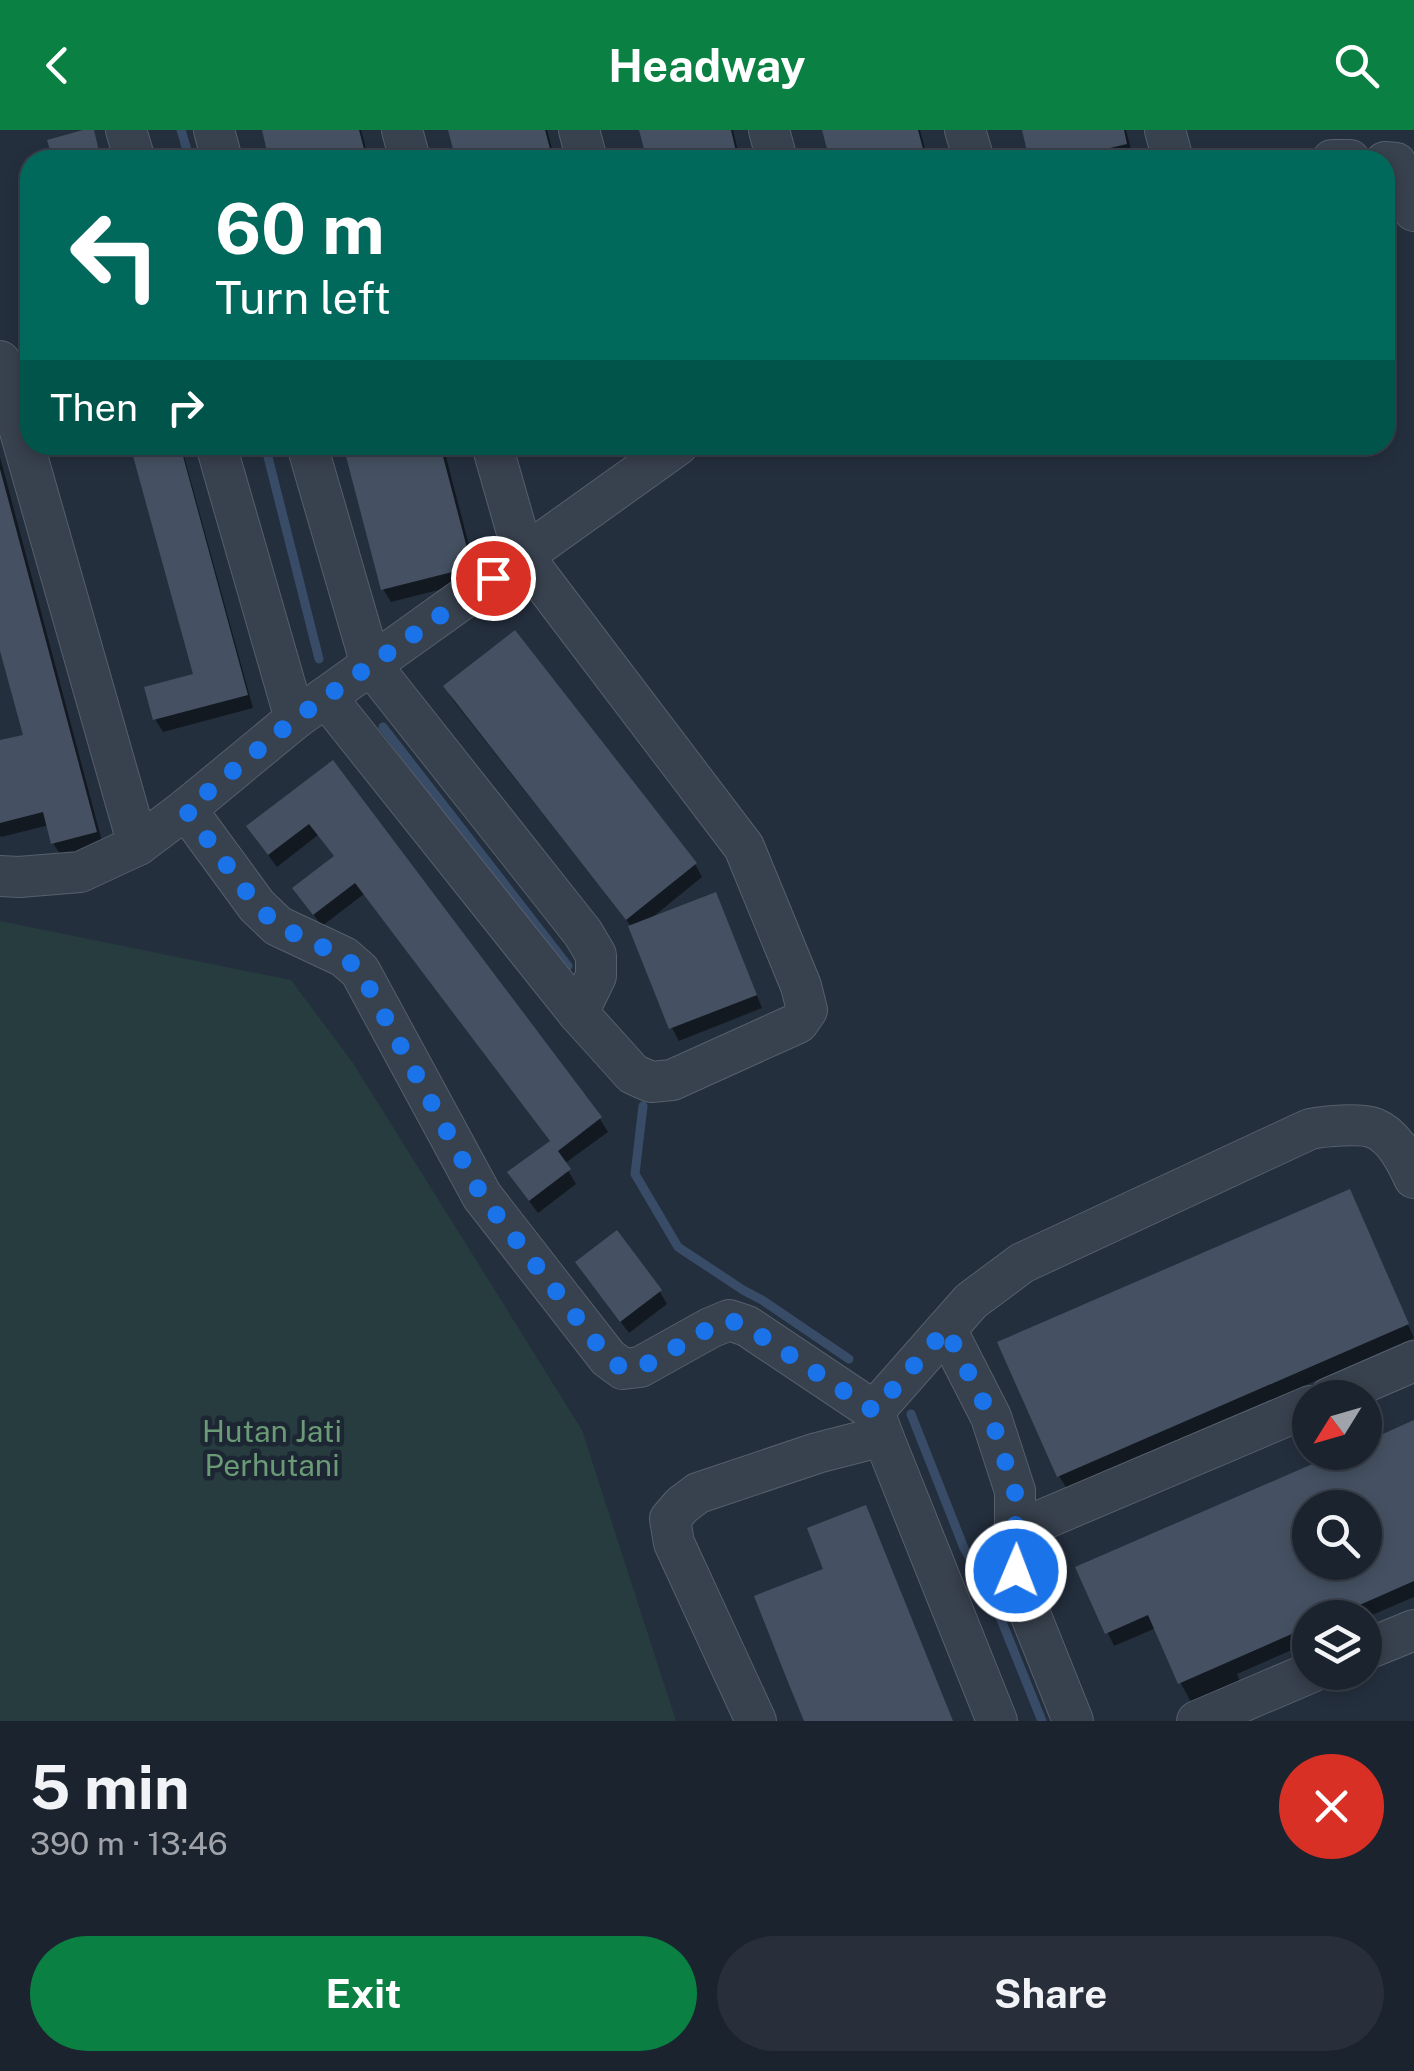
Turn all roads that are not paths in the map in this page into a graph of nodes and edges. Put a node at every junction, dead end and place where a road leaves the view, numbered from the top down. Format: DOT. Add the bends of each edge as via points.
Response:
graph roads {
  1 [pos="1395,164"];
  2 [pos="1414,211"];
  3 [pos="0,361"];
  4 [pos="20,431"];
  5 [pos="27,455"];
  6 [pos="220,455"];
  7 [pos="309,455"];
  8 [pos="495,455"];
  9 [pos="659,455"];
  10 [pos="524,556"];
  11 [pos="371,664"];
  12 [pos="310,708"];
  13 [pos="186,810"];
  14 [pos="138,845"];
  15 [pos="0,876"];
  16 [pos="578,1013"];
  17 [pos="1414,1178"];
  18 [pos="946,1329"];
  19 [pos="1414,1362"];
  20 [pos="1372,1380"];
  21 [pos="1292,1414"];
  22 [pos="879,1424"];
  23 [pos="1016,1531"];
  24 [pos="1414,1630"];
  25 [pos="1382,1643"];
  26 [pos="1292,1681"];
  27 [pos="756,1721"];
  28 [pos="997,1721"];
  29 [pos="1072,1721"];
  30 [pos="1197,1721"];
  1 -- 2 [label="street"];
  3 -- 4 [label="street"];
  5 -- 14 [label="street"];
  6 -- 12 [label="street"];
  7 -- 11 [label="street"];
  8 -- 10 [label="street"];
  9 -- 10 [label="street"];
  10 -- 11 [label="street"];
  10 -- 16 [label="street" via="744,847 807,1010 798,1023 672,1080 651,1082 634,1074"];
  11 -- 12 [label="street"];
  11 -- 16 [label="street" via="583,933 596,955 596,976"];
  12 -- 13 [label="street"];
  12 -- 16 [label="street"];
  13 -- 14 [label="street"];
  13 -- 22 [label="street" via="278,926 360,971 482,1196 608,1358 623,1369 640,1368 729,1320"];
  14 -- 15 [label="street" via="80,872"];
  17 -- 18 [label="street" via="1396,1144 1374,1128 1310,1129 1022,1263 970,1301"];
  18 -- 22 [label="street"];
  18 -- 23 [label="street" via="991,1417 1015,1492"];
  19 -- 20 [label="street"];
  21 -- 23 [label="street"];
  22 -- 27 [label="street" via="817,1453 698,1493 670,1519 674,1543"];
  22 -- 28 [label="street"];
  23 -- 29 [label="street" via="1020,1586"];
  24 -- 25 [label="street"];
  26 -- 30 [label="street"];
}
